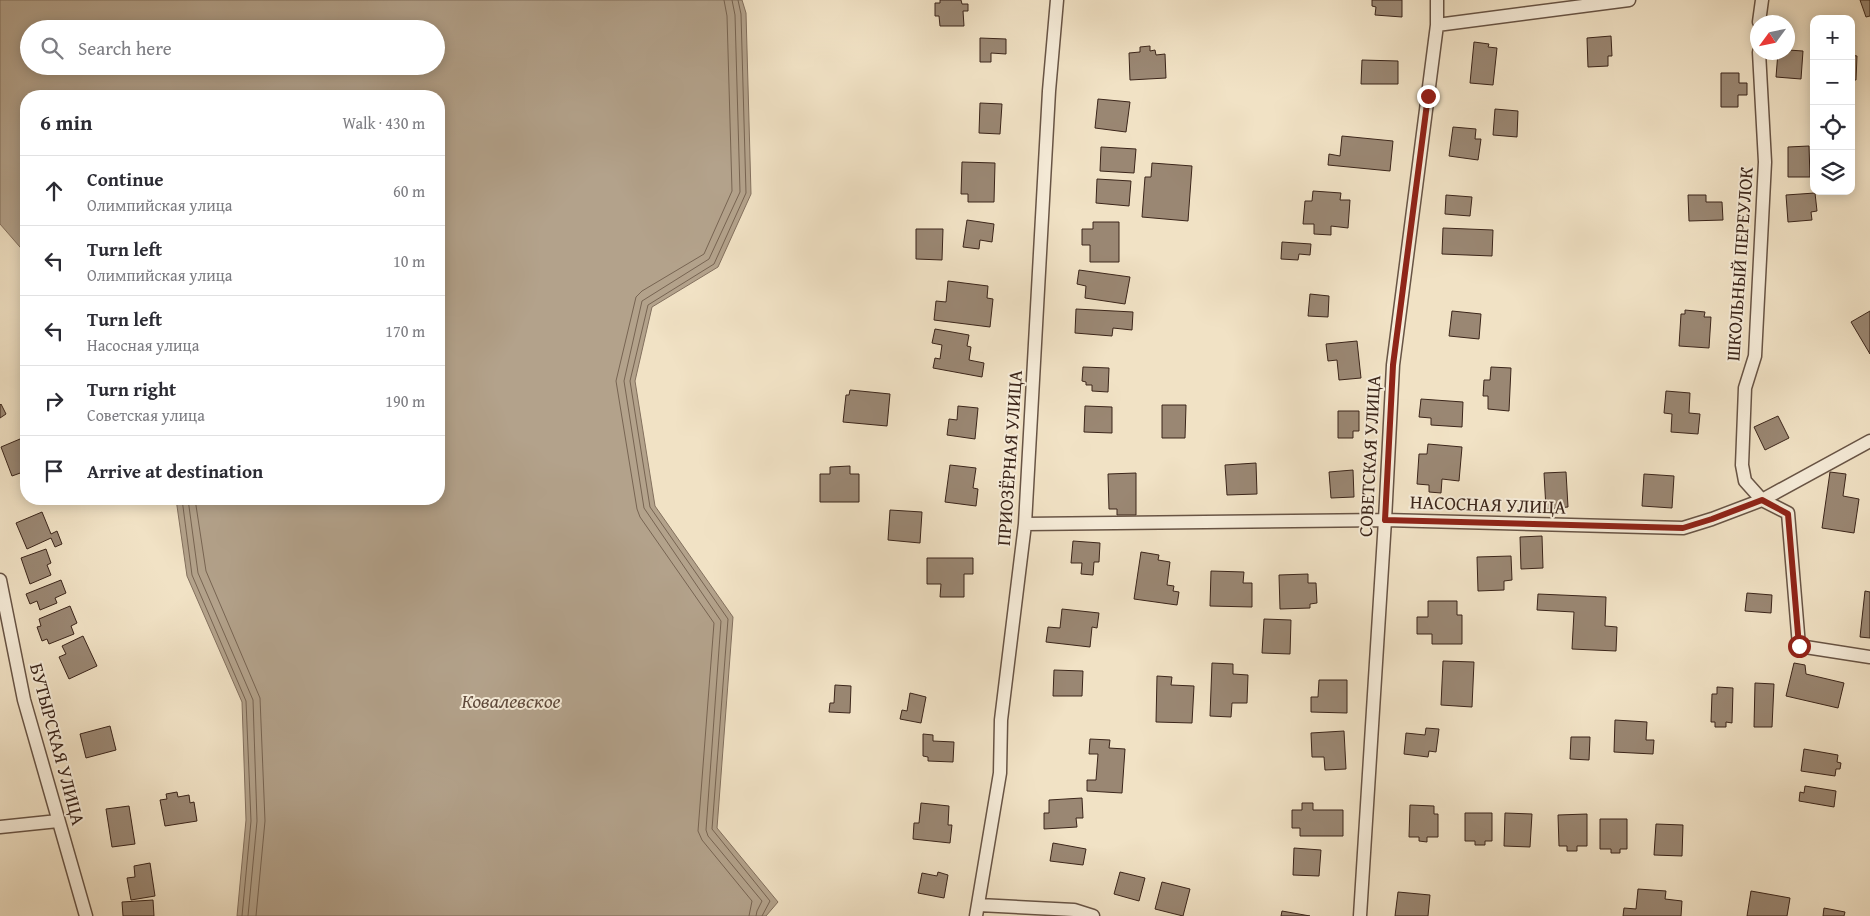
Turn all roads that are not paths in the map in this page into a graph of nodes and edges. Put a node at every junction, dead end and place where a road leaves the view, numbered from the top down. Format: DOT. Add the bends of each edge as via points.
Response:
graph roads {
  1 [pos="1057,0"];
  2 [pos="1437,0"];
  3 [pos="1629,0"];
  4 [pos="1762,0"];
  5 [pos="1761,15"];
  6 [pos="1437,25"];
  7 [pos="1759,60"];
  8 [pos="1870,441"];
  9 [pos="1762,500"];
  10 [pos="1385,520"];
  11 [pos="1025,524"];
  12 [pos="0,580"];
  13 [pos="1870,658"];
  14 [pos="58,821"];
  15 [pos="0,827"];
  16 [pos="977,910"];
  17 [pos="86,916"];
  18 [pos="1093,916"];
  19 [pos="1360,916"];
  1 -- 11 [label="street, ПРИОЗЁРНАЯ УЛИЦА"];
  2 -- 6 [label="street, СОВЕТСКАЯ УЛИЦА"];
  3 -- 6 [label="street"];
  4 -- 5 [label="street"];
  6 -- 10 [label="street, СОВЕТСКАЯ УЛИЦА" via="1393,365"];
  7 -- 9 [label="street, ШКОЛЬНЫЙ ПЕРЕУЛОК" via="1764,162 1755,356 1745,388 1742,465 1745,481"];
  8 -- 9 [label="street, НАСОСНАЯ УЛИЦА"];
  9 -- 10 [label="street, НАСОСНАЯ УЛИЦА" via="1683,528"];
  9 -- 13 [label="street, ШКОЛЬНЫЙ ПЕРЕУЛОК" via="1788,514 1799,646"];
  10 -- 11 [label="street, НАСОСНАЯ УЛИЦА"];
  10 -- 19 [label="street, СОВЕТСКАЯ УЛИЦА"];
  11 -- 16 [label="street, ПРИОЗЁРНАЯ УЛИЦА" via="1001,720 1000,773"];
  12 -- 14 [label="street, БУТЫРСКАЯ УЛИЦА" via="24,700"];
  14 -- 15 [label="street"];
  14 -- 17 [label="street, БУТЫРСКАЯ УЛИЦА"];
  16 -- 18 [label="street" via="1074,910"];
}
